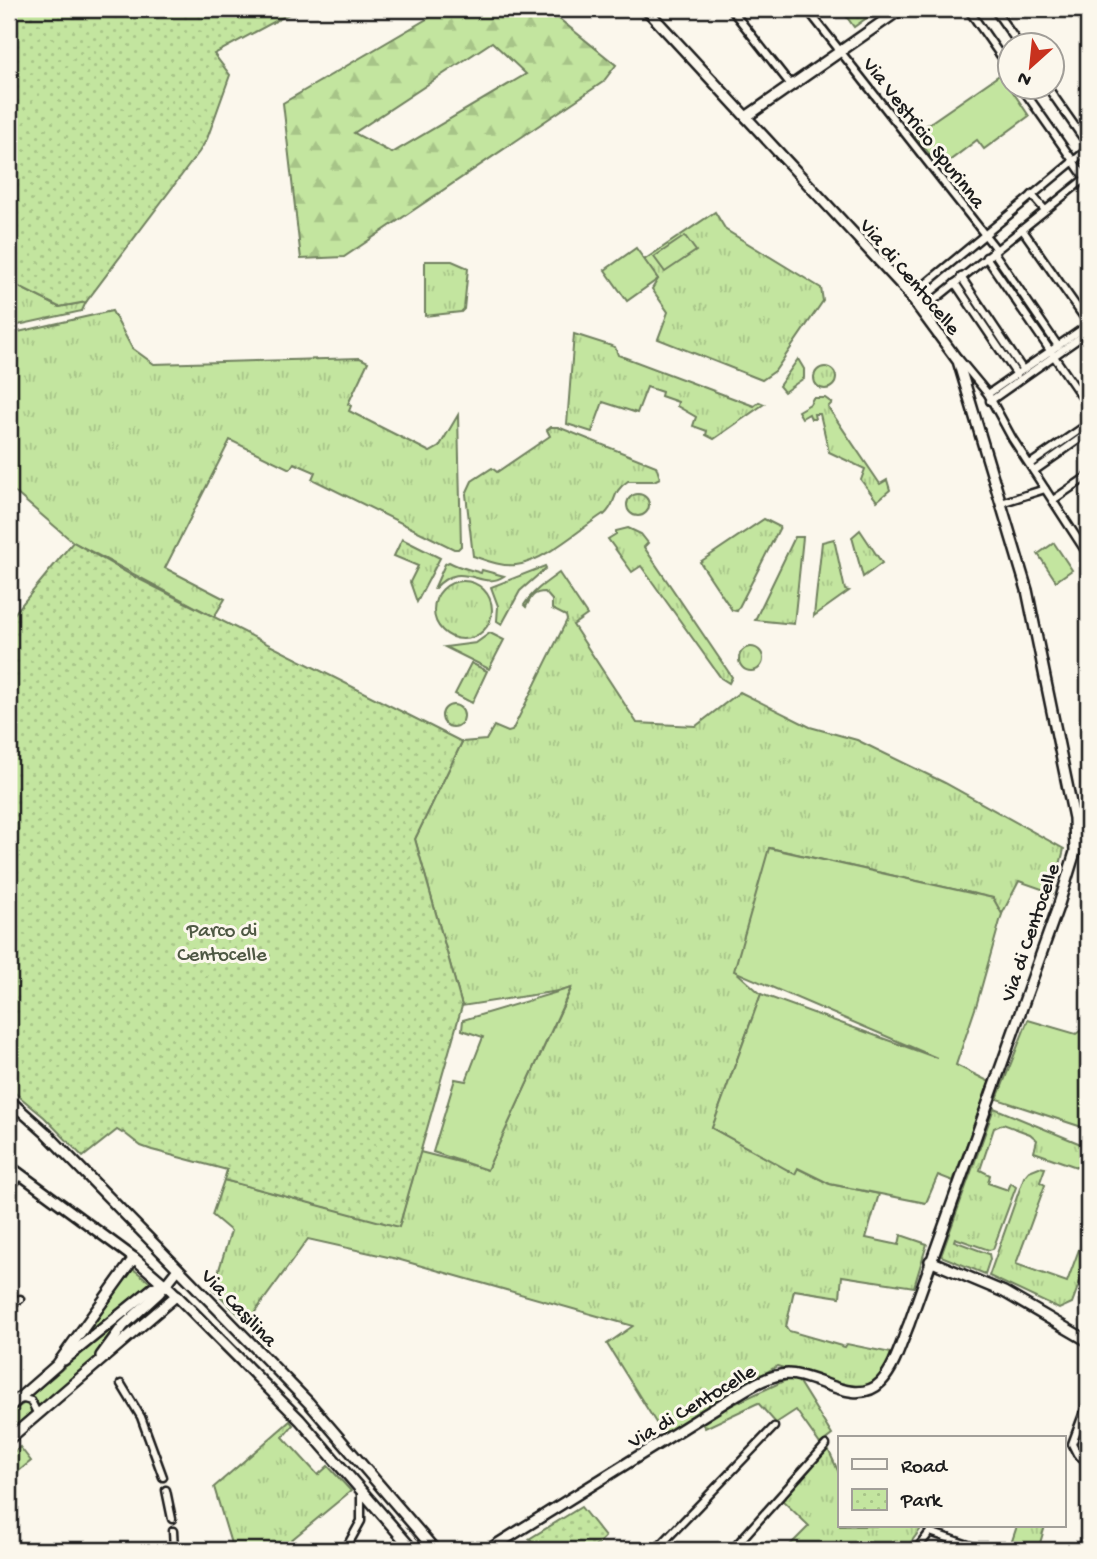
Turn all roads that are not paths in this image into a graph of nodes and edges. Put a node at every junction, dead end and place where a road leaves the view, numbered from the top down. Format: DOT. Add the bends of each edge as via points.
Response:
graph roads {
  1 [pos="646,9"];
  2 [pos="731,9"];
  3 [pos="807,9"];
  4 [pos="901,9"];
  5 [pos="968,9"];
  6 [pos="995,9"];
  7 [pos="1011,32"];
  8 [pos="996,49"];
  9 [pos="839,51"];
  10 [pos="791,85"];
  11 [pos="1032,102"];
  12 [pos="1057,102"];
  13 [pos="746,117"];
  14 [pos="1088,147"];
  15 [pos="1073,161"];
  16 [pos="1087,179"];
  17 [pos="1032,195"];
  18 [pos="1045,210"];
  19 [pos="1022,229"];
  20 [pos="984,234"];
  21 [pos="994,250"];
  22 [pos="986,257"];
  23 [pos="958,280"];
  24 [pos="911,296"];
  25 [pos="922,310"];
  26 [pos="1088,324"];
  27 [pos="1088,332"];
  28 [pos="1058,346"];
  29 [pos="954,354"];
  30 [pos="1052,354"];
  31 [pos="1023,370"];
  32 [pos="1017,375"];
  33 [pos="989,398"];
  34 [pos="1088,406"];
  35 [pos="1088,424"];
  36 [pos="1088,433"];
  37 [pos="1032,467"];
  38 [pos="1088,476"];
  39 [pos="1045,489"];
  40 [pos="1053,500"];
  41 [pos="1001,503"];
  42 [pos="1088,552"];
  43 [pos="9,1100"];
  44 [pos="9,1166"];
  45 [pos="22,1175"];
  46 [pos="9,1189"];
  47 [pos="134,1258"];
  48 [pos="930,1261"];
  49 [pos="178,1269"];
  50 [pos="164,1283"];
  51 [pos="177,1295"];
  52 [pos="20,1299"];
  53 [pos="9,1304"];
  54 [pos="1088,1340"];
  55 [pos="57,1365"];
  56 [pos="91,1368"];
  57 [pos="121,1384"];
  58 [pos="1088,1401"];
  59 [pos="13,1404"];
  60 [pos="38,1415"];
  61 [pos="774,1427"];
  62 [pos="9,1439"];
  63 [pos="826,1445"];
  64 [pos="1088,1461"];
  65 [pos="163,1477"];
  66 [pos="166,1490"];
  67 [pos="361,1490"];
  68 [pos="172,1519"];
  69 [pos="173,1531"];
  70 [pos="174,1550"];
  71 [pos="345,1550"];
  72 [pos="413,1550"];
  73 [pos="435,1550"];
  74 [pos="488,1550"];
  75 [pos="656,1550"];
  76 [pos="732,1550"];
  77 [pos="916,1550"];
  78 [pos="983,1550"];
  1 -- 13 [label="street, Via di Centocelle"];
  2 -- 10 [label="street"];
  3 -- 9 [label="street, Via Vestricio Spurinna"];
  4 -- 9 [label="street"];
  5 -- 8 [label="street"];
  6 -- 7 [label="street"];
  9 -- 10 [label="street"];
  9 -- 20 [label="street, Via Vestricio Spurinna"];
  10 -- 13 [label="street"];
  11 -- 15 [label="street"];
  12 -- 14 [label="street"];
  13 -- 24 [label="street, Via di Centocelle"];
  14 -- 15 [label="street"];
  15 -- 16 [label="street"];
  15 -- 17 [label="street"];
  16 -- 18 [label="street"];
  17 -- 18 [label="street"];
  17 -- 20 [label="street"];
  18 -- 19 [label="street"];
  19 -- 21 [label="street"];
  19 -- 26 [label="street"];
  20 -- 21 [label="street, Via Vestricio Spurinna"];
  20 -- 24 [label="street"];
  21 -- 22 [label="street"];
  21 -- 28 [label="street"];
  22 -- 23 [label="street"];
  22 -- 30 [label="street"];
  23 -- 25 [label="street"];
  23 -- 31 [label="street"];
  23 -- 32 [label="street"];
  24 -- 25 [label="street, Via di Centocelle"];
  25 -- 29 [label="street, Via di Centocelle"];
  26 -- 28 [label="street"];
  27 -- 30 [label="street"];
  28 -- 30 [label="street"];
  29 -- 33 [label="street"];
  29 -- 41 [label="street, Via di Centocelle"];
  30 -- 31 [label="street"];
  30 -- 33 [label="street"];
  30 -- 34 [label="street"];
  31 -- 32 [label="street"];
  32 -- 33 [label="street"];
  33 -- 37 [label="street"];
  35 -- 37 [label="street"];
  36 -- 37 [label="street"];
  37 -- 39 [label="street"];
  38 -- 40 [label="street"];
  39 -- 40 [label="street"];
  39 -- 41 [label="street"];
  40 -- 42 [label="street"];
  41 -- 48 [label="street, Via di Centocelle" via="1027,590 1076,845"];
  43 -- 49 [label="street, Via Casilina"];
  44 -- 45 [label="street, Via Casilina"];
  45 -- 46 [label="street"];
  45 -- 47 [label="street, Via Casilina"];
  47 -- 50 [label="street, Via Casilina"];
  47 -- 55 [label="street"];
  48 -- 54 [label="street" via="1022,1302"];
  48 -- 74 [label="street, Via di Centocelle" via="892,1365 874,1387 860,1391 791,1374 767,1379"];
  49 -- 50 [label="street"];
  49 -- 73 [label="street, Via Casilina" via="309,1403"];
  50 -- 51 [label="street, Via Casilina"];
  50 -- 55 [label="street"];
  50 -- 56 [label="street"];
  51 -- 56 [label="street"];
  51 -- 67 [label="street, Via Casilina" via="285,1404"];
  52 -- 53 [label="street"];
  55 -- 59 [label="street"];
  56 -- 60 [label="street"];
  57 -- 65 [label="street" via="141,1417"];
  58 -- 64 [label="street" via="1072,1447"];
  59 -- 60 [label="street" via="31,1401"];
  60 -- 62 [label="street"];
  61 -- 75 [label="street"];
  63 -- 76 [label="street"];
  66 -- 68 [label="street"];
  67 -- 71 [label="street" via="361,1521"];
  67 -- 72 [label="street, Via Casilina"];
  69 -- 70 [label="street"];
  77 -- 78 [label="street" via="929,1532"];
}
